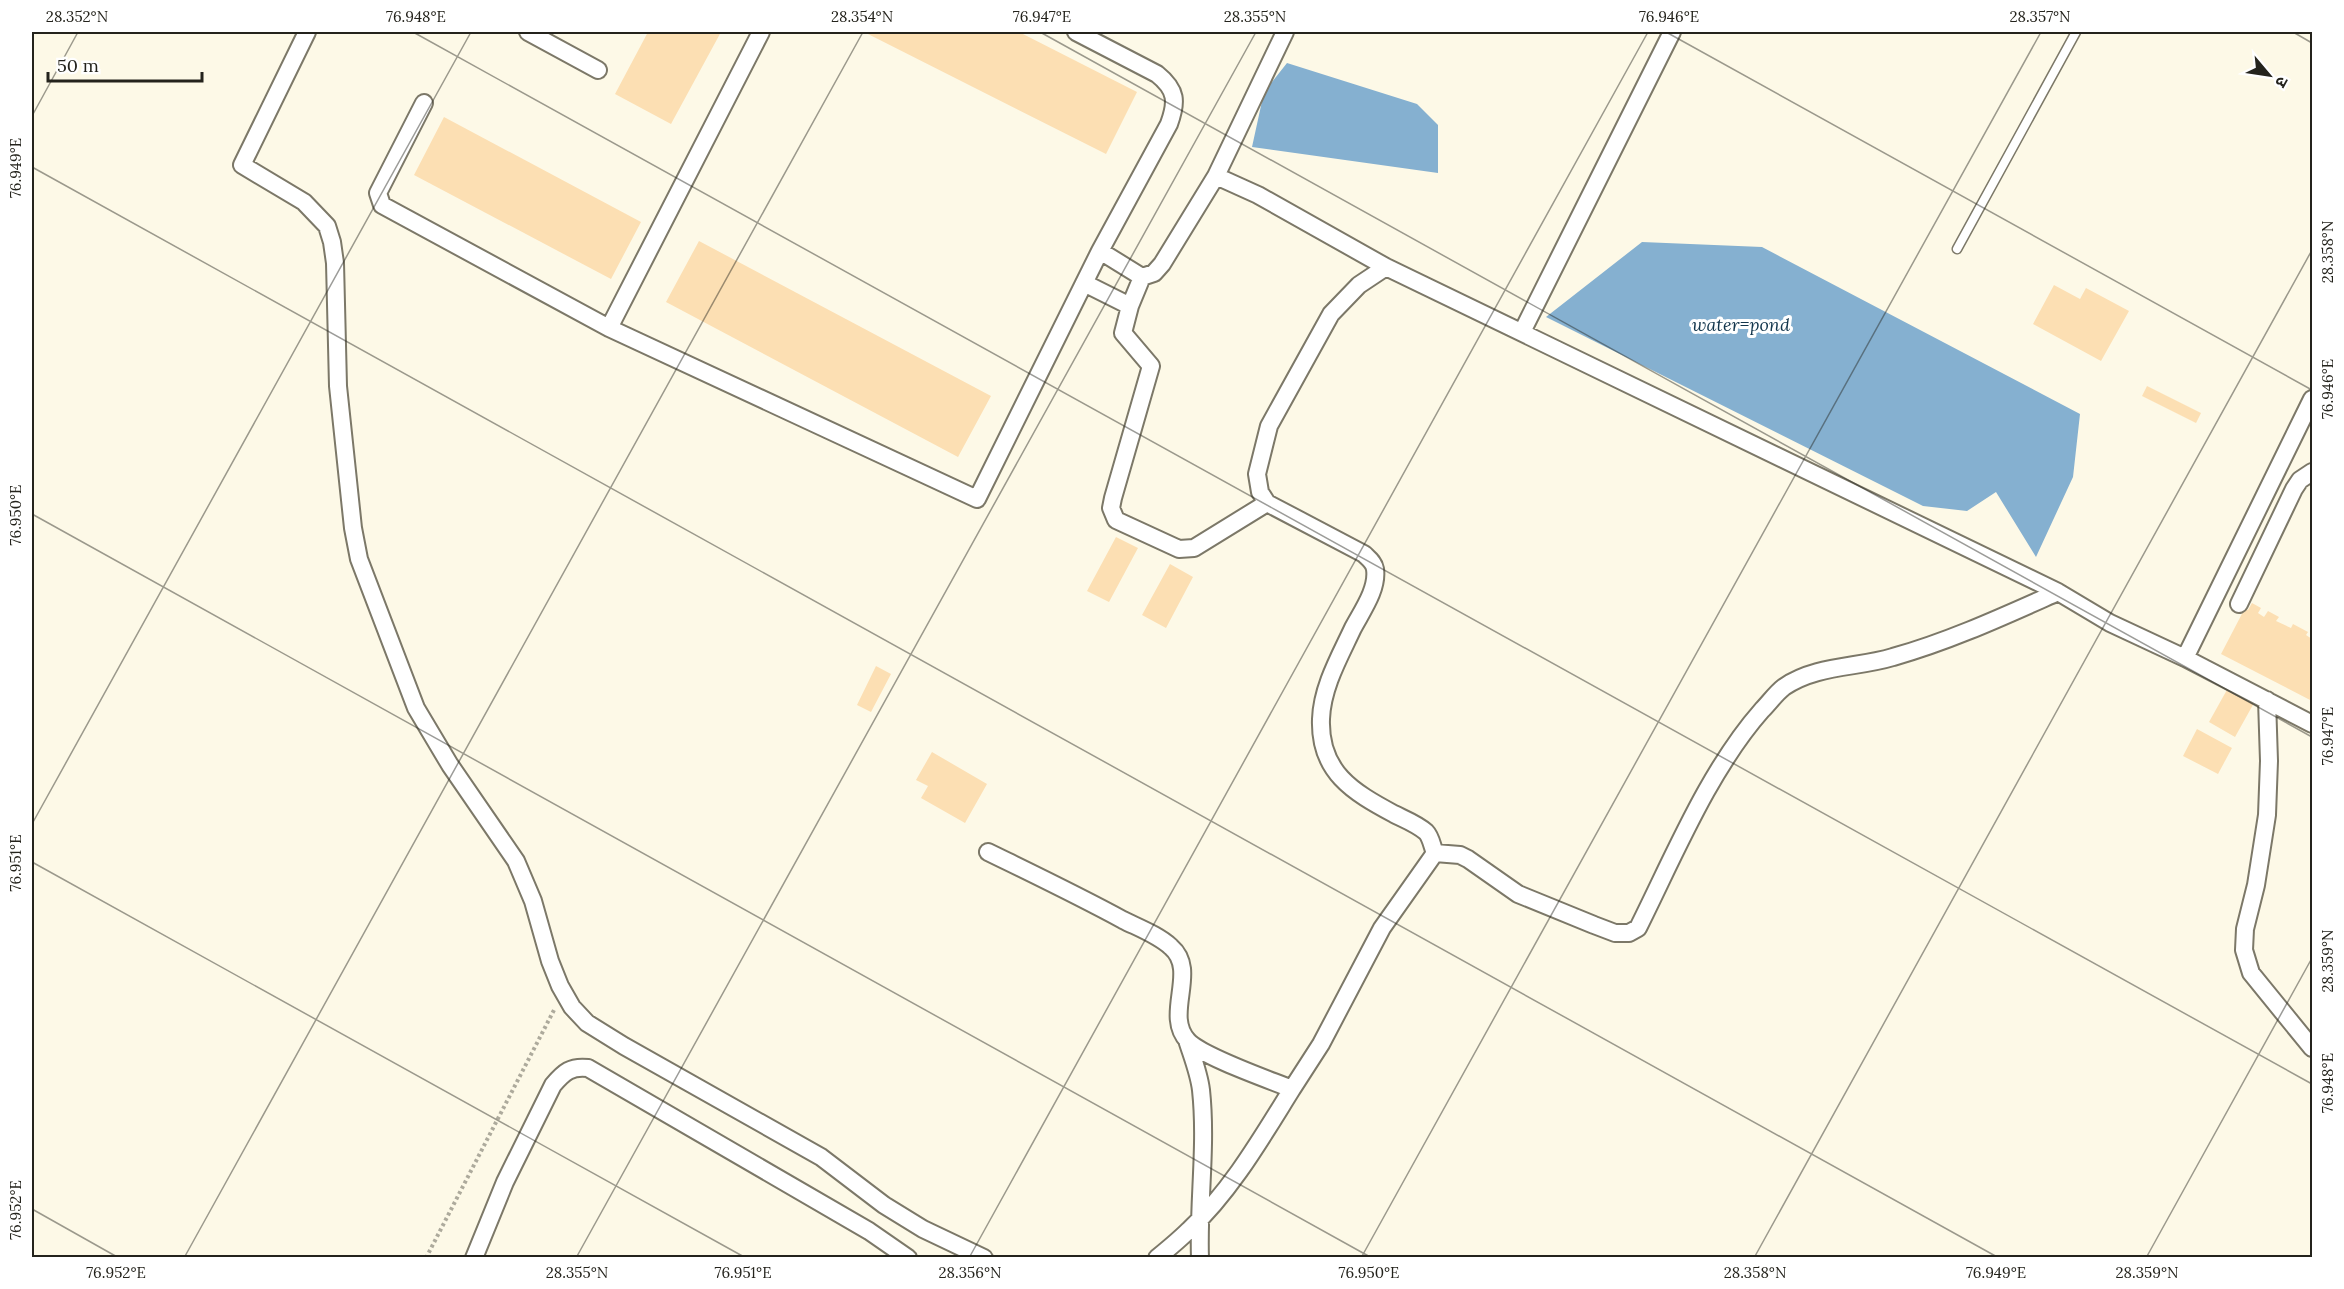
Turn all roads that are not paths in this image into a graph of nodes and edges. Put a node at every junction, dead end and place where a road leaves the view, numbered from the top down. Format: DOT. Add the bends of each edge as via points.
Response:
graph roads {
  1 [pos="307,32"];
  2 [pos="528,32"];
  3 [pos="761,32"];
  4 [pos="1076,32"];
  5 [pos="1285,32"];
  6 [pos="1672,32"];
  7 [pos="2076,32"];
  8 [pos="598,70"];
  9 [pos="424,103"];
  10 [pos="1216,176"];
  11 [pos="1957,249"];
  12 [pos="1100,251"];
  13 [pos="1386,267"];
  14 [pos="1142,277"];
  15 [pos="1084,283"];
  16 [pos="1130,306"];
  17 [pos="609,328"];
  18 [pos="1522,332"];
  19 [pos="2313,399"];
  20 [pos="2313,472"];
  21 [pos="1268,503"];
  22 [pos="2058,592"];
  23 [pos="2239,604"];
  24 [pos="2186,658"];
  25 [pos="2266,700"];
  26 [pos="2313,724"];
  27 [pos="988,852"];
  28 [pos="1435,853"];
  29 [pos="1187,1040"];
  30 [pos="2313,1048"];
  31 [pos="1292,1089"];
  32 [pos="1198,1220"];
  33 [pos="474,1257"];
  34 [pos="908,1257"];
  35 [pos="984,1257"];
  36 [pos="1157,1257"];
  37 [pos="1200,1257"];
  1 -- 35 [label="street" via="242,165 304,202 327,226 335,263 338,386 359,560 416,708 516,861 563,992 587,1023 624,1047 820,1157 923,1229"];
  2 -- 8 [label="street"];
  3 -- 17 [label="street"];
  4 -- 12 [label="street" via="1167,81 1175,107"];
  5 -- 10 [label="street"];
  6 -- 18 [label="street"];
  7 -- 11 [label="lane"];
  9 -- 17 [label="street" via="378,193 382,205"];
  10 -- 13 [label="street" via="1258,195"];
  10 -- 14 [label="street" via="1162,264 1154,273"];
  12 -- 14 [label="street"];
  12 -- 15 [label="street"];
  13 -- 18 [label="street"];
  13 -- 21 [label="street" via="1359,285 1331,314 1269,426 1257,474 1260,492"];
  14 -- 16 [label="street"];
  15 -- 16 [label="street"];
  15 -- 17 [label="street" via="977,499"];
  16 -- 21 [label="street" via="1123,333 1151,366 1113,498 1111,508 1116,520 1179,549 1194,548"];
  18 -- 22 [label="street"];
  19 -- 24 [label="street"];
  20 -- 23 [label="street" via="2294,489"];
  21 -- 28 [label="street" via="1364,554 1373,563 1374,583 1326,690 1320,717 1322,736 1330,762 1343,783 1426,833"];
  22 -- 24 [label="street" via="2110,623"];
  22 -- 28 [label="street" via="1924,648 1810,674 1783,687 1742,734 1718,770 1638,928 1629,933 1615,933 1518,894 1460,855"];
  24 -- 25 [label="street"];
  25 -- 26 [label="street"];
  25 -- 30 [label="street" via="2268,814 2244,950 2251,973"];
  27 -- 29 [label="street" via="1172,947 1182,966 1178,1016"];
  28 -- 31 [label="street" via="1377,935 1321,1044"];
  29 -- 31 [label="street"];
  29 -- 32 [label="street" via="1200,1087 1204,1133"];
  31 -- 32 [label="street" via="1241,1167"];
  32 -- 36 [label="street"];
  32 -- 37 [label="street"];
  33 -- 34 [label="street" via="505,1182 554,1085 575,1066 588,1068 690,1126"];
}
